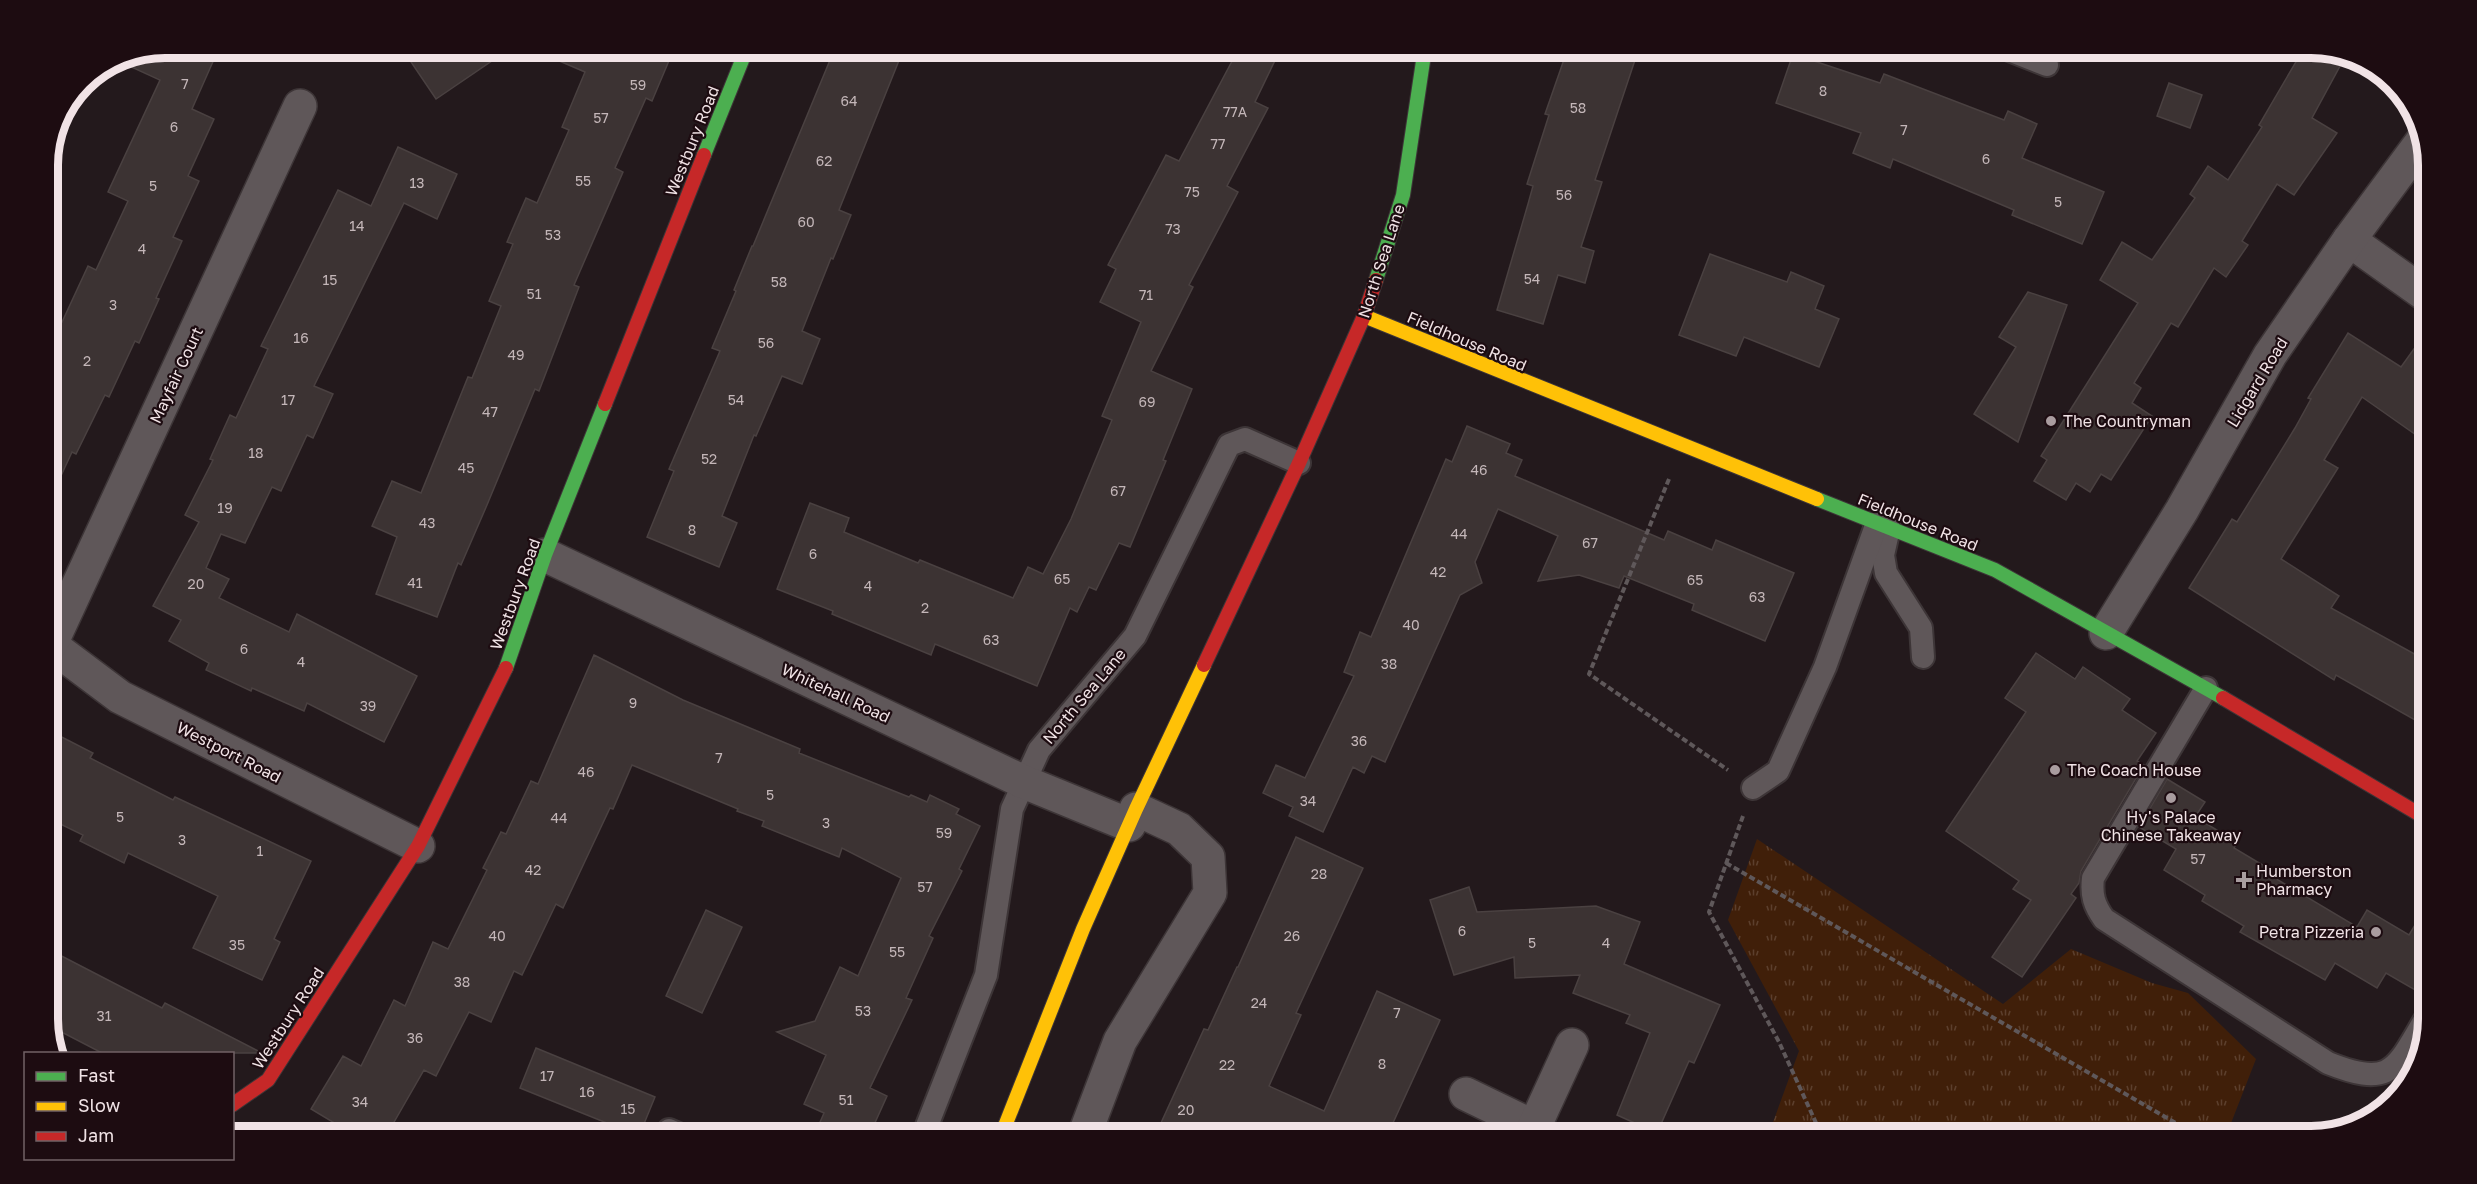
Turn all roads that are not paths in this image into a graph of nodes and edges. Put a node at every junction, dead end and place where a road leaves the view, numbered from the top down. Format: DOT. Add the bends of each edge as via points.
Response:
graph roads {
  1 [pos="1423,58"];
  2 [pos="2030,58"];
  3 [pos="743,59"];
  4 [pos="2047,65"];
  5 [pos="300,106"];
  6 [pos="2417,149"];
  7 [pos="2349,240"];
  8 [pos="2418,289"];
  9 [pos="1364,315"];
  10 [pos="1299,463"];
  11 [pos="1883,526"];
  12 [pos="545,555"];
  13 [pos="59,624"];
  14 [pos="2106,633"];
  15 [pos="59,650"];
  16 [pos="1923,657"];
  17 [pos="2206,688"];
  18 [pos="1024,782"];
  19 [pos="1753,788"];
  20 [pos="2418,813"];
  21 [pos="1132,817"];
  22 [pos="418,846"];
  23 [pos="2417,1033"];
  24 [pos="1572,1045"];
  25 [pos="1466,1094"];
  26 [pos="234,1104"];
  27 [pos="927,1126"];
  28 [pos="1005,1126"];
  29 [pos="1088,1126"];
  30 [pos="1522,1126"];
  31 [pos="1535,1126"];
  1 -- 9 [label="street, North Sea Lane" via="1403,195"];
  2 -- 4 [label="lane"];
  3 -- 12 [label="street, Westbury Road"];
  5 -- 13 [label="street, Mayfair Court"];
  6 -- 7 [label="street, Lidgard Road"];
  7 -- 8 [label="street"];
  7 -- 14 [label="street, Lidgard Road" via="2270,355"];
  9 -- 10 [label="street, North Sea Lane"];
  9 -- 11 [label="street, Fieldhouse Road"];
  10 -- 18 [label="lane, North Sea Lane" via="1245,439 1229,445 1135,636 1039,750"];
  10 -- 21 [label="street, North Sea Lane"];
  11 -- 14 [label="street, Fieldhouse Road" via="1995,570"];
  11 -- 16 [label="lane" via="1886,573 1922,628"];
  11 -- 19 [label="lane" via="1778,771"];
  12 -- 18 [label="street, Whitehall Road"];
  12 -- 22 [label="street, Westbury Road" via="504,673"];
  14 -- 17 [label="street, Fieldhouse Road"];
  15 -- 22 [label="street, Westport Road" via="120,697"];
  17 -- 20 [label="street, Fieldhouse Road"];
  17 -- 23 [label="lane" via="2093,878 2095,907 2104,919 2328,1063 2373,1076 2396,1067"];
  18 -- 21 [label="street, Whitehall Road"];
  18 -- 27 [label="lane, North Sea Lane" via="1012,809 986,975"];
  21 -- 28 [label="street, North Sea Lane"];
  21 -- 29 [label="street" via="1179,829 1208,857 1210,893 1120,1041"];
  22 -- 26 [label="street, Westbury Road" via="268,1080"];
  24 -- 31 [label="street"];
  25 -- 30 [label="street"];
}
